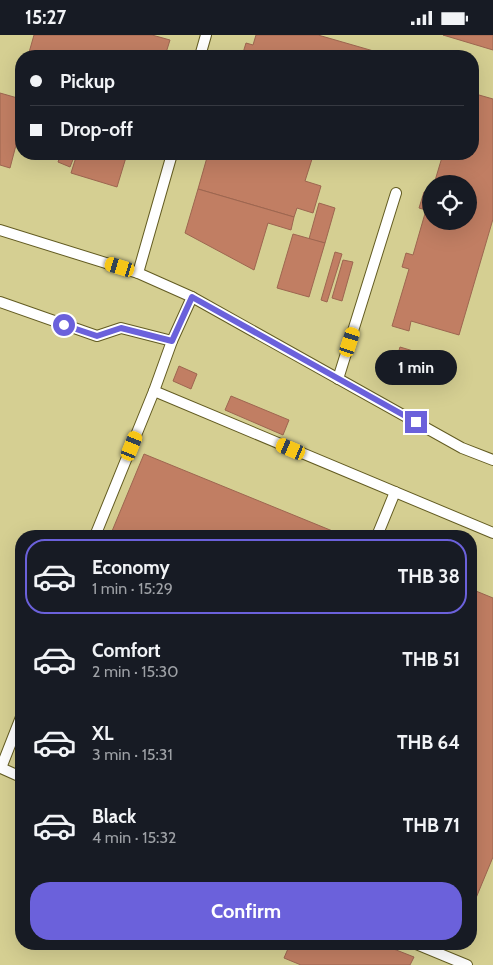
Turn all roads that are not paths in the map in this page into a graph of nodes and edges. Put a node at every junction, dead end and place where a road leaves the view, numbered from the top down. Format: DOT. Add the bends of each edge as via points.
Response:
graph roads {
  1 [pos="206,35"];
  2 [pos="202,50"];
  3 [pos="170,160"];
  4 [pos="396,193"];
  5 [pos="0,230"];
  6 [pos="138,273"];
  7 [pos="192,297"];
  8 [pos="0,302"];
  9 [pos="172,341"];
  10 [pos="338,379"];
  11 [pos="154,391"];
  12 [pos="493,460"];
  13 [pos="395,492"];
  14 [pos="97,530"];
  15 [pos="379,530"];
  16 [pos="493,533"];
  17 [pos="15,732"];
  18 [pos="15,774"];
  19 [pos="431,950"];
  20 [pos="467,965"];
  1 -- 2 [label="lane"];
  3 -- 6 [label="lane"];
  4 -- 10 [label="lane"];
  5 -- 6 [label="lane"];
  6 -- 7 [label="lane"];
  7 -- 9 [label="lane"];
  7 -- 10 [label="lane"];
  8 -- 9 [label="lane" via="97,336 121,328"];
  9 -- 11 [label="lane"];
  10 -- 12 [label="lane" via="462,448"];
  11 -- 13 [label="lane"];
  11 -- 14 [label="lane"];
  13 -- 15 [label="lane"];
  13 -- 16 [label="lane"];
  17 -- 18 [label="lane" via="1,768"];
  19 -- 20 [label="lane"];
}
